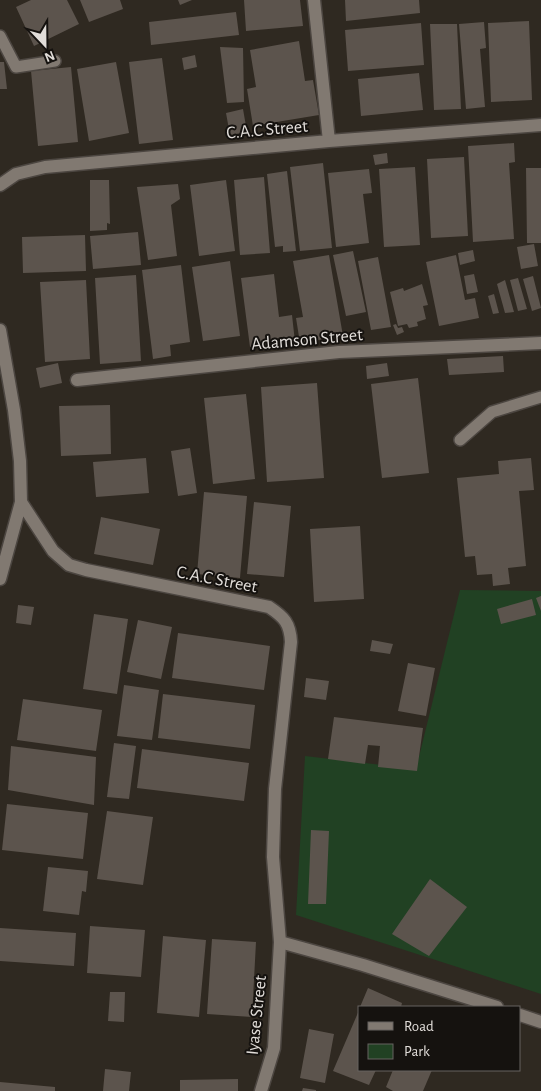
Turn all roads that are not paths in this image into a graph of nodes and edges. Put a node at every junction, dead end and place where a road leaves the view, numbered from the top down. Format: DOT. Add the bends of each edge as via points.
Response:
graph roads {
  1 [pos="314,0"];
  2 [pos="0,36"];
  3 [pos="55,61"];
  4 [pos="541,125"];
  5 [pos="329,141"];
  6 [pos="0,185"];
  7 [pos="0,330"];
  8 [pos="541,343"];
  9 [pos="3,368"];
  10 [pos="77,380"];
  11 [pos="541,397"];
  12 [pos="460,440"];
  13 [pos="21,502"];
  14 [pos="0,579"];
  15 [pos="280,942"];
  16 [pos="493,1006"];
  17 [pos="521,1015"];
  18 [pos="541,1022"];
  19 [pos="261,1091"];
  1 -- 5 [label="street"];
  2 -- 3 [label="lane" via="16,66"];
  4 -- 5 [label="street, C.A.C Street"];
  5 -- 6 [label="street, C.A.C Street" via="45,167 16,174"];
  7 -- 9 [label="street"];
  8 -- 10 [label="street, Adamson Street" via="339,352"];
  9 -- 13 [label="street" via="14,410"];
  11 -- 12 [label="lane" via="492,412"];
  13 -- 14 [label="street"];
  13 -- 15 [label="street, C.A.C Street" via="54,551 69,564 269,607 282,616 290,631 291,642 275,789 273,857"];
  15 -- 16 [label="street" via="363,964"];
  15 -- 19 [label="street, Iyase Street" via="274,1048"];
  17 -- 18 [label="street"];
}
